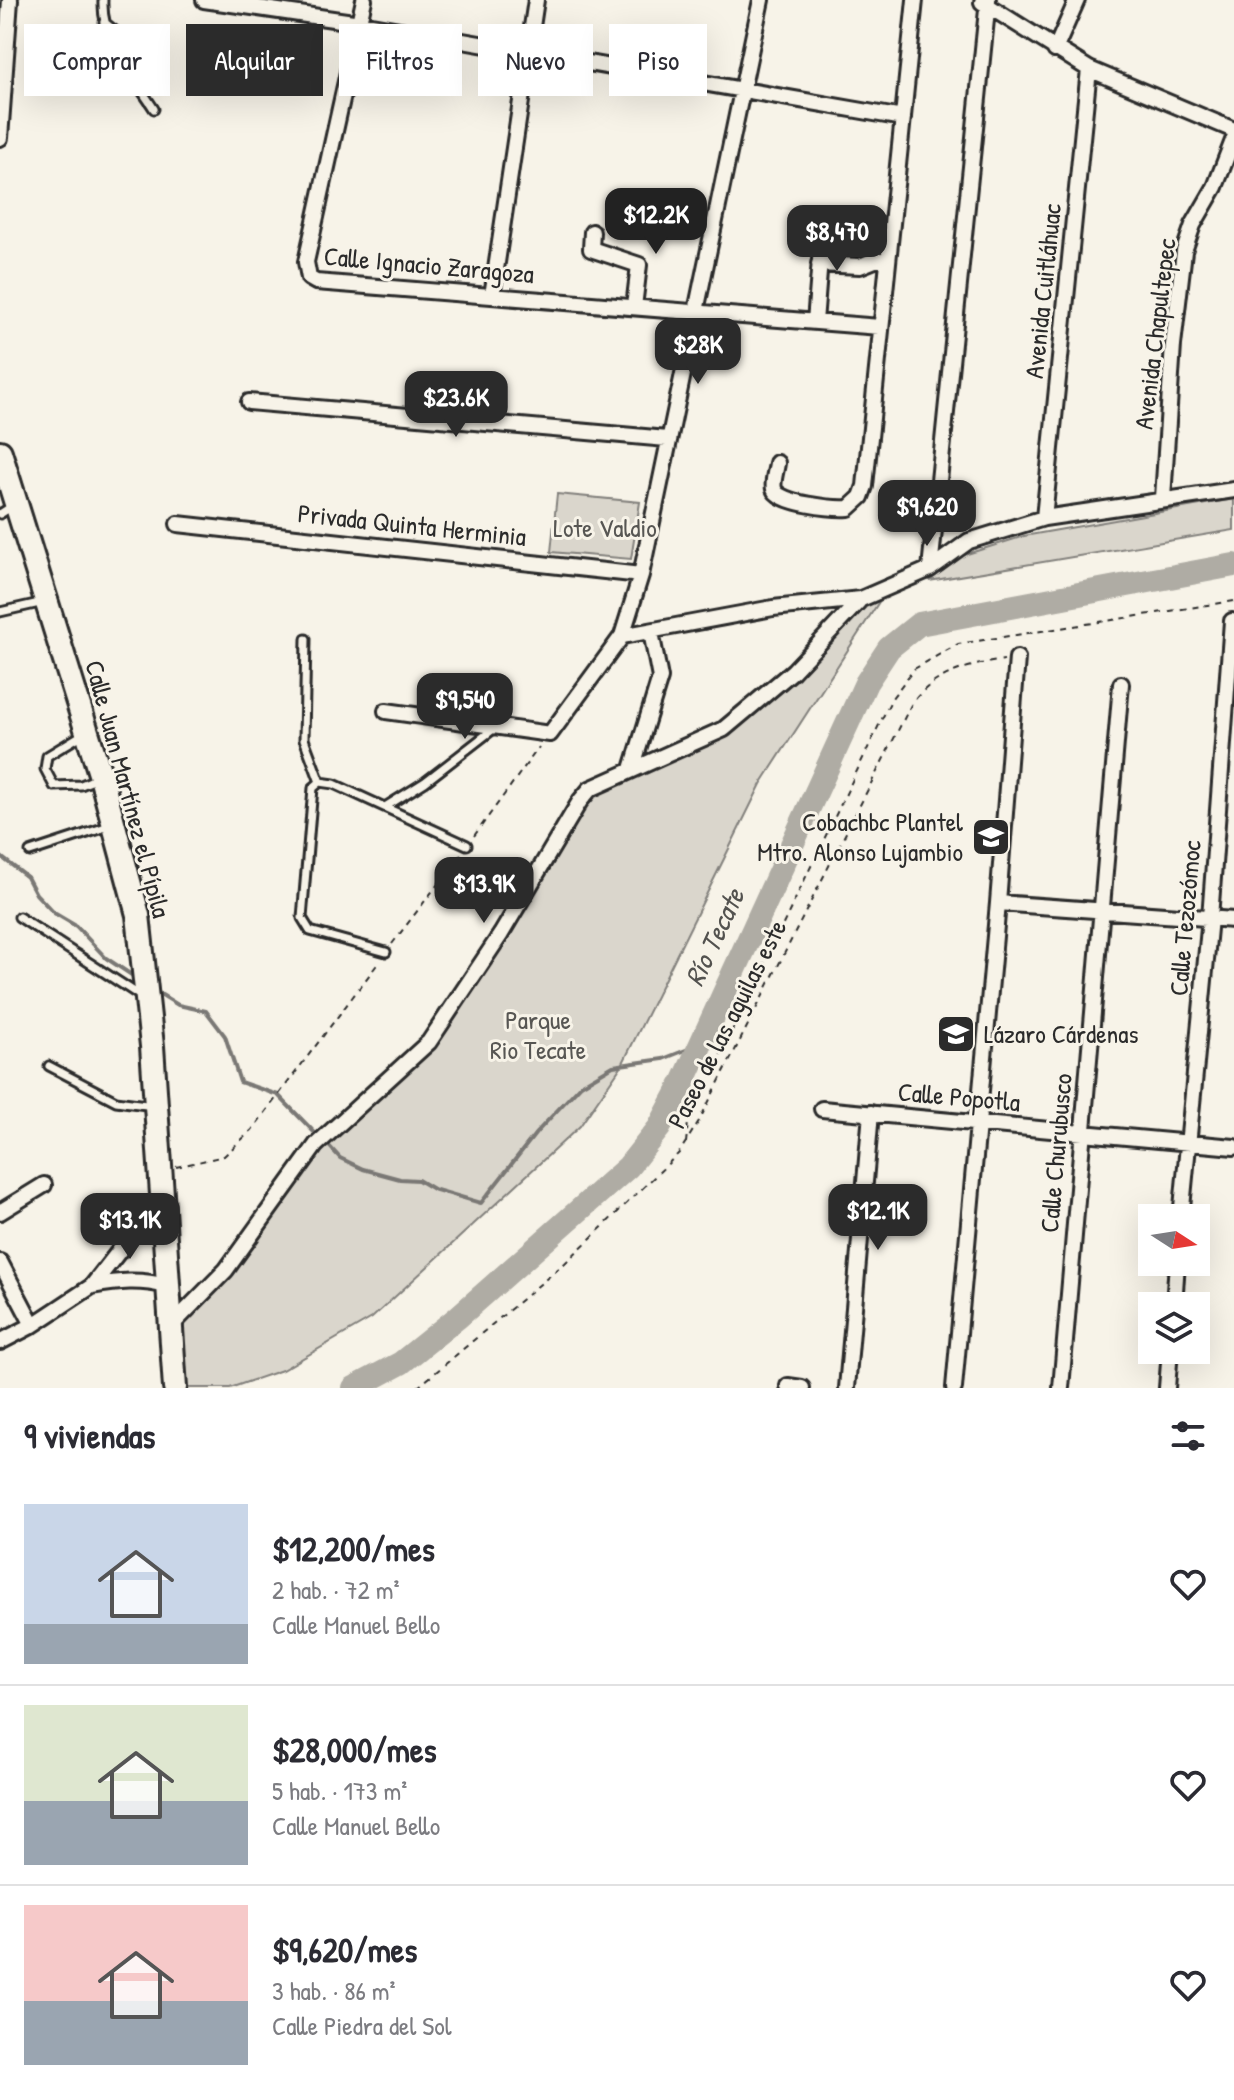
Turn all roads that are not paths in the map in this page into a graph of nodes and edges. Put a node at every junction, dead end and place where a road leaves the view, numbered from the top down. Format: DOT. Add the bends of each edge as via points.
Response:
graph roads {
  1 [pos="10,0"];
  2 [pos="103,0"];
  3 [pos="204,0"];
  4 [pos="364,0"];
  5 [pos="536,0"];
  6 [pos="761,0"];
  7 [pos="915,0"];
  8 [pos="1077,0"];
  9 [pos="222,1"];
  10 [pos="985,2"];
  11 [pos="102,21"];
  12 [pos="360,23"];
  13 [pos="106,24"];
  14 [pos="532,24"];
  15 [pos="478,43"];
  16 [pos="1055,50"];
  17 [pos="593,64"];
  18 [pos="1089,69"];
  19 [pos="741,91"];
  20 [pos="521,96"];
  21 [pos="154,109"];
  22 [pos="903,118"];
  23 [pos="1233,128"];
  24 [pos="0,138"];
  25 [pos="823,222"];
  26 [pos="592,232"];
  27 [pos="887,260"];
  28 [pos="819,264"];
  29 [pos="492,296"];
  30 [pos="634,307"];
  31 [pos="694,311"];
  32 [pos="815,322"];
  33 [pos="880,327"];
  34 [pos="249,402"];
  35 [pos="667,439"];
  36 [pos="0,452"];
  37 [pos="777,463"];
  38 [pos="1234,490"];
  39 [pos="1163,498"];
  40 [pos="8,509"];
  41 [pos="1044,518"];
  42 [pos="178,524"];
  43 [pos="930,569"];
  44 [pos="641,575"];
  45 [pos="861,599"];
  46 [pos="46,602"];
  47 [pos="0,612"];
  48 [pos="1232,621"];
  49 [pos="651,632"];
  50 [pos="622,636"];
  51 [pos="306,639"];
  52 [pos="1017,658"];
  53 [pos="1121,684"];
  54 [pos="386,711"];
  55 [pos="497,726"];
  56 [pos="86,732"];
  57 [pos="632,769"];
  58 [pos="101,777"];
  59 [pos="320,782"];
  60 [pos="385,807"];
  61 [pos="114,824"];
  62 [pos="467,845"];
  63 [pos="30,852"];
  64 [pos="998,903"];
  65 [pos="1103,911"];
  66 [pos="19,917"];
  67 [pos="1210,918"];
  68 [pos="1234,920"];
  69 [pos="386,952"];
  70 [pos="147,1001"];
  71 [pos="49,1066"];
  72 [pos="156,1106"];
  73 [pos="822,1109"];
  74 [pos="871,1113"];
  75 [pos="977,1123"];
  76 [pos="1082,1133"];
  77 [pos="1187,1143"];
  78 [pos="1234,1147"];
  79 [pos="44,1185"];
  80 [pos="161,1197"];
  81 [pos="1182,1204"];
  82 [pos="0,1212"];
  83 [pos="0,1262"];
  84 [pos="92,1286"];
  85 [pos="167,1286"];
  86 [pos="33,1325"];
  87 [pos="169,1328"];
  88 [pos="0,1342"];
  89 [pos="1169,1364"];
  90 [pos="175,1388"];
  91 [pos="847,1388"];
  92 [pos="954,1388"];
  93 [pos="1061,1388"];
  94 [pos="1167,1388"];
  1 -- 24 [label="street"];
  2 -- 11 [label="lane"];
  3 -- 9 [label="street"];
  4 -- 12 [label="street"];
  5 -- 14 [label="street"];
  6 -- 19 [label="street"];
  7 -- 22 [label="street"];
  8 -- 16 [label="street"];
  9 -- 12 [label="street"];
  10 -- 16 [label="street"];
  10 -- 43 [label="street"];
  11 -- 13 [label="lane"];
  11 -- 21 [label="lane"];
  12 -- 15 [label="street"];
  12 -- 29 [label="street, Calle Ignacio Zaragoza" via="306,262 309,278 325,285"];
  16 -- 18 [label="street"];
  17 -- 19 [label="street"];
  18 -- 23 [label="street"];
  18 -- 41 [label="street, Avenida Cuitláhuac"];
  19 -- 22 [label="street"];
  19 -- 31 [label="street"];
  20 -- 29 [label="street"];
  22 -- 27 [label="street"];
  23 -- 39 [label="street, Avenida Chapultepec" via="1215,187 1184,251"];
  25 -- 28 [label="street"];
  26 -- 30 [label="street" via="591,249 639,265"];
  27 -- 28 [label="street" via="860,266"];
  27 -- 33 [label="street"];
  28 -- 32 [label="street"];
  29 -- 30 [label="street, Calle Ignacio Zaragoza"];
  30 -- 31 [label="street, Calle Ignacio Zaragoza"];
  31 -- 32 [label="street, Calle Ignacio Zaragoza"];
  31 -- 35 [label="street"];
  32 -- 33 [label="street, Calle Ignacio Zaragoza"];
  33 -- 37 [label="street" via="861,497 849,508 784,500 775,492"];
  34 -- 35 [label="street"];
  35 -- 44 [label="street"];
  36 -- 40 [label="main road, Calle Juan Martínez el Pípila"];
  38 -- 39 [label="street"];
  39 -- 41 [label="street"];
  40 -- 46 [label="main road, Calle Juan Martínez el Pípila"];
  41 -- 43 [label="street" via="969,541"];
  42 -- 44 [label="street, Privada Quinta Herminia"];
  43 -- 45 [label="street"];
  44 -- 50 [label="street"];
  45 -- 49 [label="street" via="773,608"];
  45 -- 57 [label="street" via="793,671 724,729"];
  46 -- 47 [label="lane"];
  46 -- 56 [label="main road, Calle Juan Martínez el Pípila"];
  48 -- 67 [label="street, Calle Tezozómoc"];
  49 -- 50 [label="street"];
  49 -- 57 [label="street" via="660,678"];
  50 -- 55 [label="street" via="550,734"];
  51 -- 59 [label="lane" via="304,739"];
  52 -- 64 [label="street"];
  53 -- 65 [label="street, Calle Churubusco"];
  54 -- 55 [label="street"];
  55 -- 60 [label="lane"];
  56 -- 58 [label="main road, Calle Juan Martínez el Pípila"];
  56 -- 58 [label="lane" via="47,756 45,769 54,786 81,785"];
  57 -- 87 [label="street" via="590,789 580,801 429,1042 316,1145 226,1270"];
  58 -- 61 [label="main road, Calle Juan Martínez el Pípila"];
  59 -- 60 [label="lane"];
  59 -- 69 [label="lane" via="313,788 302,918 310,931"];
  60 -- 62 [label="lane"];
  61 -- 63 [label="lane"];
  61 -- 70 [label="main road, Calle Juan Martínez el Pípila" via="138,915"];
  64 -- 65 [label="street"];
  64 -- 75 [label="street"];
  65 -- 67 [label="street"];
  65 -- 76 [label="street, Calle Churubusco"];
  66 -- 70 [label="lane"];
  67 -- 68 [label="street"];
  67 -- 77 [label="street, Calle Tezozómoc"];
  70 -- 72 [label="main road, Calle Juan Martínez el Pípila"];
  71 -- 72 [label="lane" via="116,1101"];
  72 -- 80 [label="main road, Calle Juan Martínez el Pípila"];
  73 -- 74 [label="street, Calle Popotla"];
  74 -- 75 [label="street, Calle Popotla"];
  74 -- 91 [label="street"];
  75 -- 76 [label="street, Calle Popotla"];
  75 -- 92 [label="street"];
  76 -- 77 [label="street, Calle Popotla"];
  76 -- 93 [label="street, Calle Churubusco"];
  77 -- 78 [label="street, Calle Popotla"];
  77 -- 81 [label="street, Calle Tezozómoc"];
  79 -- 82 [label="street"];
  80 -- 84 [label="street"];
  80 -- 85 [label="main road, Calle Juan Martínez el Pípila"];
  83 -- 86 [label="street"];
  84 -- 85 [label="street" via="127,1280"];
  84 -- 86 [label="street"];
  85 -- 87 [label="main road, Calle Juan Martínez el Pípila"];
  86 -- 88 [label="street"];
  87 -- 90 [label="main road, Calle Juan Martínez el Pípila"];
  89 -- 94 [label="street"];
}
